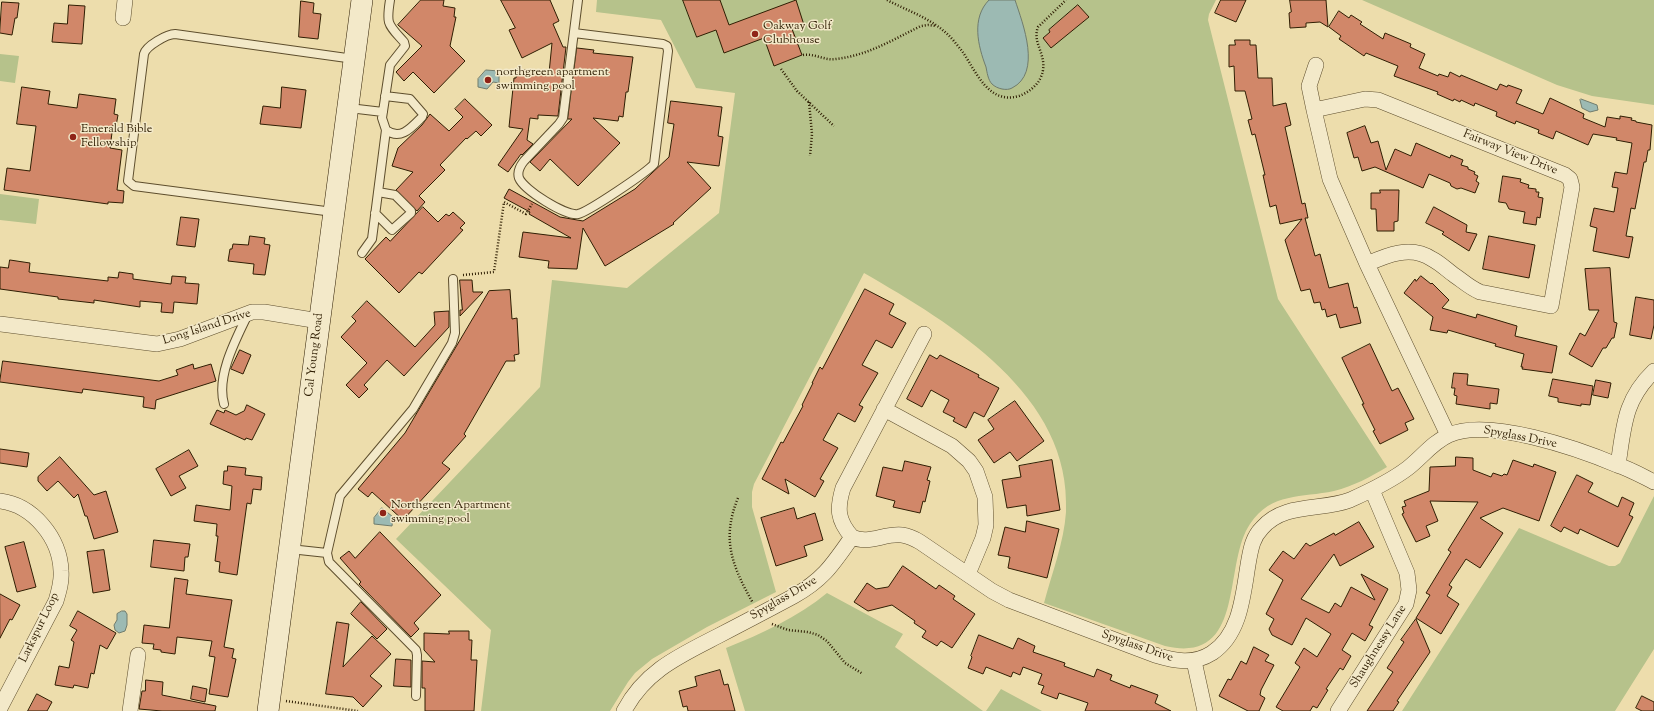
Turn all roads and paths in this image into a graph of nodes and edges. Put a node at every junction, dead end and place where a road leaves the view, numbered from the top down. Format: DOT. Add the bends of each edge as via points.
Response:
graph roads {
  1 [pos="125,0"];
  2 [pos="362,0"];
  3 [pos="390,0"];
  4 [pos="578,0"];
  5 [pos="887,0"];
  6 [pos="1066,0"];
  7 [pos="123,18"];
  8 [pos="938,26"];
  9 [pos="574,33"];
  10 [pos="803,55"];
  11 [pos="354,59"];
  12 [pos="1316,65"];
  13 [pos="781,69"];
  14 [pos="385,96"];
  15 [pos="809,102"];
  16 [pos="348,108"];
  17 [pos="1314,110"];
  18 [pos="383,112"];
  19 [pos="834,126"];
  20 [pos="386,130"];
  21 [pos="810,156"];
  22 [pos="378,192"];
  23 [pos="538,195"];
  24 [pos="334,212"];
  25 [pos="375,213"];
  26 [pos="362,253"];
  27 [pos="1367,264"];
  28 [pos="456,277"];
  29 [pos="248,313"];
  30 [pos="319,321"];
  31 [pos="0,324"];
  32 [pos="924,334"];
  33 [pos="1654,371"];
  34 [pos="224,404"];
  35 [pos="884,409"];
  36 [pos="1448,435"];
  37 [pos="1618,465"];
  38 [pos="1654,482"];
  39 [pos="1372,490"];
  40 [pos="738,498"];
  41 [pos="0,501"];
  42 [pos="852,537"];
  43 [pos="289,548"];
  44 [pos="327,553"];
  45 [pos="968,574"];
  46 [pos="760,614"];
  47 [pos="138,655"];
  48 [pos="1194,661"];
  49 [pos="863,674"];
  50 [pos="416,696"];
  51 [pos="269,705"];
  52 [pos="0,708"];
  53 [pos="130,711"];
  54 [pos="358,711"];
  55 [pos="624,711"];
  56 [pos="1205,711"];
  57 [pos="1338,711"];
  1 -- 7 [label="street"];
  2 -- 11 [label="main road, Cal Young Road"];
  3 -- 14 [label="lane" via="388,23 406,46 390,64"];
  4 -- 9 [label="lane"];
  5 -- 8 [label="path"];
  6 -- 8 [label="path" via="1037,30 1044,66 1039,82 1031,90 1015,97 1000,96 985,87 962,51"];
  8 -- 10 [label="path" via="921,26 851,58 834,60"];
  9 -- 23 [label="lane" via="563,118 524,161 519,171 524,186"];
  9 -- 23 [label="lane" via="667,46 655,161 653,165 596,205 579,214 566,212"];
  11 -- 16 [label="main road, Cal Young Road"];
  11 -- 24 [label="lane" via="172,34 146,48 144,54 128,181 131,185"];
  12 -- 17 [label="street" via="1309,86"];
  13 -- 15 [label="path" via="790,84"];
  14 -- 18 [label="lane"];
  14 -- 20 [label="lane" via="409,99 422,114 422,117 405,133"];
  15 -- 19 [label="path"];
  15 -- 21 [label="path" via="812,134"];
  16 -- 18 [label="lane"];
  16 -- 24 [label="main road, Cal Young Road"];
  17 -- 27 [label="street" via="1330,179"];
  17 -- 27 [label="street, Fairway View Drive" via="1365,99 1378,100 1565,174 1576,182 1551,306 1480,292 1432,258 1420,254 1392,253"];
  18 -- 20 [label="lane" via="382,120"];
  20 -- 22 [label="lane"];
  22 -- 25 [label="lane"];
  22 -- 25 [label="lane" via="395,195 411,212 393,230"];
  23 -- 28 [label="path" via="526,214 504,202 494,272"];
  24 -- 30 [label="main road, Cal Young Road"];
  25 -- 26 [label="lane" via="371,241"];
  27 -- 36 [label="street"];
  28 -- 44 [label="lane" via="455,333 452,343 413,409 340,496"];
  29 -- 30 [label="street, Long Island Drive" via="264,312"];
  29 -- 31 [label="street, Long Island Drive" via="157,344"];
  29 -- 34 [label="lane" via="226,366 222,385"];
  30 -- 43 [label="main road, Cal Young Road"];
  32 -- 35 [label="street"];
  33 -- 37 [label="street" via="1638,388 1632,399 1624,426"];
  35 -- 42 [label="street" via="843,488 839,507 840,517"];
  35 -- 45 [label="street" via="952,446 976,471 985,498 986,525"];
  36 -- 37 [label="street, Spyglass Drive" via="1474,429 1502,432 1575,449"];
  36 -- 39 [label="street, Spyglass Drive" via="1401,473"];
  37 -- 38 [label="street, Spyglass Drive"];
  39 -- 48 [label="street, Spyglass Drive" via="1338,504 1287,512 1268,522 1252,546 1234,629 1218,648"];
  39 -- 57 [label="street, Shaughnessy Lane" via="1407,573 1408,597"];
  40 -- 46 [label="path" via="730,520 730,550 744,586"];
  41 -- 52 [label="street, Larkspur Loop" via="20,507 44,527 57,549 61,572 56,601"];
  42 -- 45 [label="street, Spyglass Drive" via="864,540 895,535 908,536"];
  42 -- 46 [label="street, Spyglass Drive" via="821,578 802,592"];
  43 -- 44 [label="lane"];
  43 -- 51 [label="main road, Cal Young Road"];
  44 -- 50 [label="lane" via="329,562 416,650"];
  45 -- 48 [label="street, Spyglass Drive" via="992,591 1018,604 1155,655 1176,661"];
  46 -- 49 [label="path" via="767,622 788,630 818,635 827,641 845,663"];
  46 -- 55 [label="street, Spyglass Drive" via="661,668 645,681"];
  47 -- 53 [label="street"];
  48 -- 56 [label="street"];
  51 -- 54 [label="path"];
}
